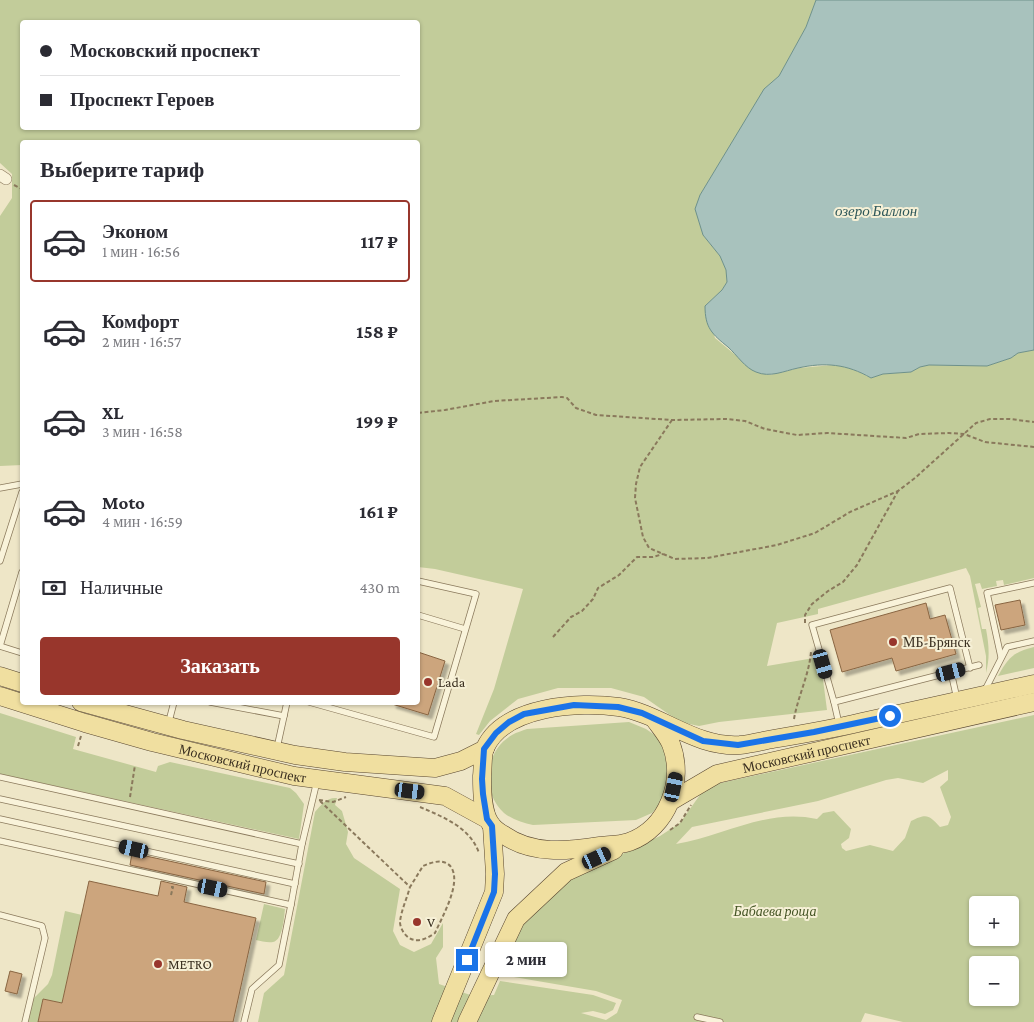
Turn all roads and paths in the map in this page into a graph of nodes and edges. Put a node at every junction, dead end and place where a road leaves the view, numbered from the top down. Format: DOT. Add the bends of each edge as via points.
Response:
graph roads {
  1 [pos="420,413"];
  2 [pos="672,420"];
  3 [pos="1034,422"];
  4 [pos="964,434"];
  5 [pos="1034,447"];
  6 [pos="20,484"];
  7 [pos="0,488"];
  8 [pos="898,491"];
  9 [pos="20,498"];
  10 [pos="664,554"];
  11 [pos="0,561"];
  12 [pos="20,579"];
  13 [pos="420,581"];
  14 [pos="1034,583"];
  15 [pos="420,616"];
  16 [pos="465,629"];
  17 [pos="807,629"];
  18 [pos="553,637"];
  19 [pos="1034,641"];
  20 [pos="0,646"];
  21 [pos="811,650"];
  22 [pos="20,652"];
  23 [pos="1001,657"];
  24 [pos="979,665"];
  25 [pos="970,668"];
  26 [pos="951,672"];
  27 [pos="0,676"];
  28 [pos="20,682"];
  29 [pos="1034,684"];
  30 [pos="0,696"];
  31 [pos="983,696"];
  32 [pos="958,701"];
  33 [pos="834,702"];
  34 [pos="1034,702"];
  35 [pos="20,703"];
  36 [pos="28,705"];
  37 [pos="92,705"];
  38 [pos="173,705"];
  39 [pos="226,705"];
  40 [pos="286,705"];
  41 [pos="320,705"];
  42 [pos="284,716"];
  43 [pos="655,720"];
  44 [pos="794,720"];
  45 [pos="168,726"];
  46 [pos="840,727"];
  47 [pos="484,749"];
  48 [pos="276,751"];
  49 [pos="0,777"];
  50 [pos="318,779"];
  51 [pos="354,798"];
  52 [pos="0,799"];
  53 [pos="313,800"];
  54 [pos="320,800"];
  55 [pos="671,800"];
  56 [pos="415,805"];
  57 [pos="0,819"];
  58 [pos="490,823"];
  59 [pos="0,841"];
  60 [pos="628,843"];
  61 [pos="302,844"];
  62 [pos="481,857"];
  63 [pos="299,864"];
  64 [pos="295,884"];
  65 [pos="410,887"];
  66 [pos="291,905"];
  67 [pos="0,914"];
  68 [pos="697,1017"];
  69 [pos="25,1022"];
  70 [pos="244,1022"];
  71 [pos="441,1022"];
  72 [pos="468,1022"];
  73 [pos="720,1022"];
  1 -- 2 [label="path" via="494,400 562,397 576,408 596,415"];
  2 -- 4 [label="path" via="745,421 765,429 797,435 827,433 906,438 919,434"];
  2 -- 10 [label="path" via="640,467 635,498 642,536 649,548"];
  3 -- 4 [label="path" via="990,419 976,423"];
  4 -- 5 [label="path" via="985,442"];
  4 -- 8 [label="path"];
  6 -- 7 [label="lane"];
  8 -- 10 [label="path" via="850,512 815,533 777,545 707,558 675,559"];
  8 -- 17 [label="path" via="857,565 843,582 812,604 805,615"];
  9 -- 11 [label="lane"];
  10 -- 18 [label="path" via="637,557 619,575 598,588 593,599"];
  12 -- 20 [label="lane"];
  13 -- 16 [label="lane" via="476,594"];
  14 -- 23 [label="lane" via="987,593"];
  15 -- 16 [label="lane"];
  16 -- 41 [label="lane" via="434,737"];
  19 -- 23 [label="lane" via="1007,647"];
  20 -- 22 [label="lane"];
  21 -- 44 [label="path"];
  23 -- 31 [label="lane"];
  24 -- 25 [label="lane"];
  25 -- 26 [label="lane"];
  25 -- 33 [label="lane" via="950,588 812,625"];
  26 -- 32 [label="lane"];
  26 -- 33 [label="lane"];
  27 -- 28 [label="main road"];
  29 -- 31 [label="main road, Московский проспект"];
  30 -- 35 [label="main road, Московский проспект"];
  31 -- 32 [label="main road, Московский проспект"];
  32 -- 46 [label="main road, Московский проспект"];
  33 -- 46 [label="lane"];
  34 -- 55 [label="main road, Московский проспект" via="717,774"];
  36 -- 50 [label="main road, Московский проспект" via="152,742"];
  37 -- 45 [label="main road, Московский проспект"];
  38 -- 45 [label="lane"];
  39 -- 42 [label="lane"];
  40 -- 42 [label="lane"];
  42 -- 48 [label="lane"];
  43 -- 46 [label="main road, Московский проспект" via="703,741 738,745"];
  43 -- 47 [label="main road" via="618,707 574,705 524,714 496,733"];
  43 -- 55 [label="main road" via="670,743 677,774"];
  45 -- 48 [label="main road, Московский проспект"];
  47 -- 48 [label="main road, Московский проспект" via="461,761 436,768 345,762"];
  47 -- 58 [label="main road" via="482,779"];
  49 -- 61 [label="lane"];
  50 -- 53 [label="lane"];
  50 -- 58 [label="main road, Московский проспект" via="445,796"];
  51 -- 54 [label="path" via="345,797 333,802"];
  52 -- 63 [label="lane"];
  53 -- 54 [label="path"];
  53 -- 61 [label="lane"];
  54 -- 65 [label="path"];
  55 -- 60 [label="main road" via="664,814 647,832"];
  56 -- 62 [label="path" via="453,822 471,838"];
  57 -- 64 [label="lane"];
  58 -- 60 [label="main road" via="522,846 549,850"];
  58 -- 71 [label="main road" via="494,892"];
  59 -- 66 [label="lane"];
  60 -- 72 [label="main road" via="566,872 516,919"];
  61 -- 63 [label="lane"];
  63 -- 64 [label="lane"];
  64 -- 66 [label="lane"];
  65 -- 65 [label="path" via="422,866 431,862 449,864 453,871 453,890 435,933 414,941 407,937 400,922"];
  66 -- 70 [label="lane" via="280,965 252,989"];
  67 -- 69 [label="lane" via="42,926 45,938"];
  68 -- 73 [label="lane"];
}
